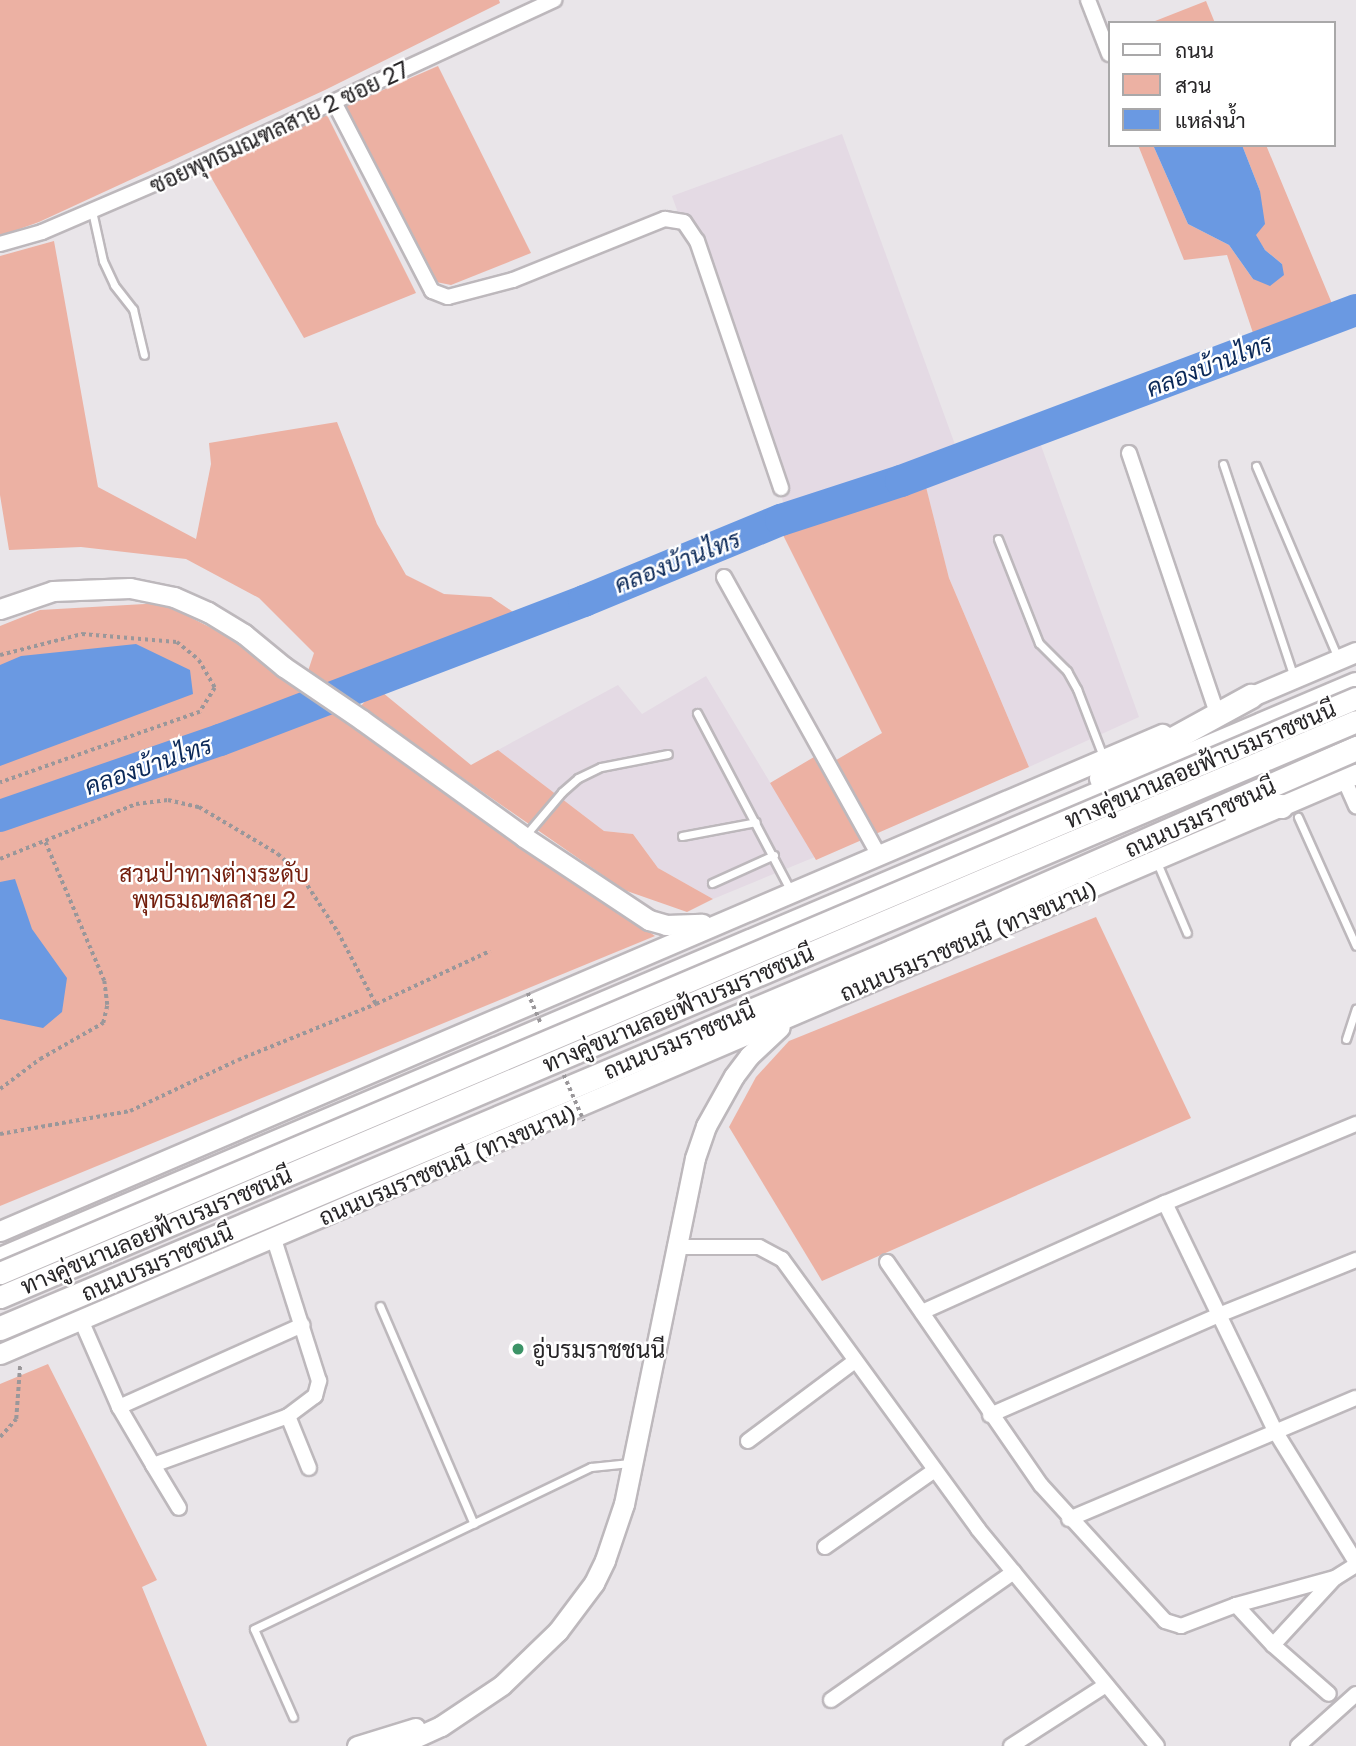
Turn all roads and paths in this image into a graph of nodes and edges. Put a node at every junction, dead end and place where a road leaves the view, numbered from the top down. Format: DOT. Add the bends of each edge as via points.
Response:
graph roads {
  1 [pos="554,0"];
  2 [pos="1088,0"];
  3 [pos="1108,51"];
  4 [pos="334,102"];
  5 [pos="92,211"];
  6 [pos="0,244"];
  7 [pos="145,355"];
  8 [pos="1129,453"];
  9 [pos="1223,464"];
  10 [pos="1256,466"];
  11 [pos="781,488"];
  12 [pos="998,539"];
  13 [pos="724,577"];
  14 [pos="0,609"];
  15 [pos="0,655"];
  16 [pos="1347,655"];
  17 [pos="1295,677"];
  18 [pos="1356,684"];
  19 [pos="1251,696"];
  20 [pos="1356,698"];
  21 [pos="1216,710"];
  22 [pos="697,713"];
  23 [pos="1356,721"];
  24 [pos="1356,748"];
  25 [pos="668,754"];
  26 [pos="1104,760"];
  27 [pos="1350,776"];
  28 [pos="0,783"];
  29 [pos="1356,806"];
  30 [pos="1289,811"];
  31 [pos="756,822"];
  32 [pos="682,836"];
  33 [pos="524,837"];
  34 [pos="991,838"];
  35 [pos="45,841"];
  36 [pos="774,855"];
  37 [pos="879,855"];
  38 [pos="0,859"];
  39 [pos="1156,860"];
  40 [pos="712,883"];
  41 [pos="1033,890"];
  42 [pos="792,891"];
  43 [pos="719,922"];
  44 [pos="1187,933"];
  45 [pos="1356,946"];
  46 [pos="490,951"];
  47 [pos="376,1004"];
  48 [pos="1356,1009"];
  49 [pos="797,1013"];
  50 [pos="1346,1039"];
  51 [pos="0,1089"];
  52 [pos="1356,1124"];
  53 [pos="0,1135"];
  54 [pos="1165,1203"];
  55 [pos="0,1231"];
  56 [pos="274,1239"];
  57 [pos="675,1247"];
  58 [pos="0,1259"];
  59 [pos="1356,1260"];
  60 [pos="887,1262"];
  61 [pos="0,1273"];
  62 [pos="0,1297"];
  63 [pos="380,1306"];
  64 [pos="922,1312"];
  65 [pos="1219,1315"];
  66 [pos="81,1320"];
  67 [pos="302,1325"];
  68 [pos="0,1328"];
  69 [pos="0,1354"];
  70 [pos="20,1359"];
  71 [pos="855,1360"];
  72 [pos="1356,1398"];
  73 [pos="120,1407"];
  74 [pos="990,1415"];
  75 [pos="288,1416"];
  76 [pos="1275,1431"];
  77 [pos="0,1437"];
  78 [pos="748,1441"];
  79 [pos="632,1463"];
  80 [pos="153,1465"];
  81 [pos="309,1468"];
  82 [pos="935,1470"];
  83 [pos="179,1508"];
  84 [pos="1069,1519"];
  85 [pos="474,1524"];
  86 [pos="825,1547"];
  87 [pos="1356,1563"];
  88 [pos="1014,1572"];
  89 [pos="1335,1578"];
  90 [pos="1236,1605"];
  91 [pos="1273,1645"];
  92 [pos="1106,1685"];
  93 [pos="1356,1694"];
  94 [pos="1329,1695"];
  95 [pos="831,1700"];
  96 [pos="293,1717"];
  97 [pos="441,1726"];
  98 [pos="357,1746"];
  99 [pos="397,1746"];
  100 [pos="1011,1746"];
  101 [pos="1157,1746"];
  102 [pos="1298,1746"];
  1 -- 4 [label="street, ซอยพุทธมณฑลสาย 2 ซอย 27"];
  2 -- 3 [label="street"];
  4 -- 5 [label="street, ซอยพุทธมณฑลสาย 2 ซอย 27"];
  4 -- 11 [label="street" via="432,291 448,297 513,280 665,219 684,222 698,241"];
  5 -- 6 [label="street, ซอยพุทธมณฑลสาย 2 ซอย 27"];
  5 -- 7 [label="lane" via="103,261 133,309"];
  8 -- 21 [label="street"];
  9 -- 17 [label="lane"];
  10 -- 16 [label="lane"];
  12 -- 26 [label="lane" via="1039,643 1067,671 1077,689"];
  13 -- 37 [label="street"];
  14 -- 33 [label="main road" via="53,591 92,587 163,595 208,612"];
  15 -- 28 [label="path" via="82,634 177,642 199,660 215,688 200,712"];
  16 -- 17 [label="main road"];
  17 -- 19 [label="main road"];
  18 -- 34 [label="highway"];
  19 -- 21 [label="main road"];
  19 -- 34 [label="highway"];
  20 -- 61 [label="main road, ทางคู่ขนานลอยฟ้าบรมราชชนนี, bridge"];
  21 -- 26 [label="main road"];
  22 -- 31 [label="lane"];
  23 -- 62 [label="main road, ทางคู่ขนานลอยฟ้าบรมราชชนนี, bridge"];
  24 -- 41 [label="highway, ถนนบรมราชชนนี"];
  25 -- 33 [label="lane" via="601,767 578,778"];
  26 -- 37 [label="main road"];
  27 -- 29 [label="street"];
  27 -- 30 [label="main road, ถนนบรมราชชนนี (ทางขนาน)"];
  30 -- 39 [label="main road, ถนนบรมราชชนนี (ทางขนาน)"];
  30 -- 41 [label="highway" via="1261,806 1165,839 1071,881"];
  30 -- 45 [label="lane"];
  31 -- 32 [label="lane"];
  31 -- 36 [label="lane"];
  33 -- 43 [label="main road" via="649,920 666,925"];
  34 -- 58 [label="highway"];
  35 -- 38 [label="path"];
  35 -- 47 [label="path" via="136,804 168,800 199,807 278,854 300,874 338,932"];
  35 -- 51 [label="path" via="104,981 107,1005 103,1023 40,1059"];
  36 -- 40 [label="lane"];
  36 -- 42 [label="lane"];
  37 -- 42 [label="main road"];
  39 -- 44 [label="lane"];
  39 -- 49 [label="main road, ถนนบรมราชชนนี (ทางขนาน)"];
  41 -- 68 [label="highway, ถนนบรมราชชนนี"];
  42 -- 43 [label="main road"];
  43 -- 55 [label="main road"];
  46 -- 47 [label="path"];
  47 -- 53 [label="path" via="238,1060 130,1111"];
  48 -- 50 [label="lane"];
  49 -- 56 [label="main road, ถนนบรมราชชนนี (ทางขนาน)"];
  49 -- 57 [label="main road" via="749,1056 719,1100 695,1158"];
  52 -- 54 [label="street"];
  54 -- 64 [label="street"];
  54 -- 65 [label="street"];
  56 -- 66 [label="main road, ถนนบรมราชชนนี (ทางขนาน)"];
  56 -- 67 [label="street"];
  57 -- 71 [label="street" via="759,1247 782,1259"];
  57 -- 79 [label="main road"];
  59 -- 65 [label="street"];
  60 -- 64 [label="street"];
  63 -- 85 [label="lane"];
  64 -- 74 [label="street"];
  65 -- 74 [label="street"];
  65 -- 76 [label="street"];
  66 -- 69 [label="main road, ถนนบรมราชชนนี (ทางขนาน)"];
  66 -- 73 [label="street"];
  67 -- 73 [label="street"];
  67 -- 75 [label="street" via="319,1389"];
  70 -- 77 [label="path" via="16,1419"];
  71 -- 78 [label="street"];
  71 -- 82 [label="street"];
  72 -- 76 [label="street"];
  73 -- 80 [label="street"];
  74 -- 84 [label="street"];
  75 -- 80 [label="street"];
  75 -- 81 [label="street"];
  76 -- 84 [label="street"];
  76 -- 87 [label="street"];
  79 -- 85 [label="lane" via="591,1467"];
  79 -- 97 [label="main road" via="612,1541 579,1607 532,1660"];
  80 -- 83 [label="street"];
  82 -- 86 [label="street"];
  82 -- 88 [label="street"];
  84 -- 90 [label="street" via="1165,1621 1181,1626"];
  85 -- 96 [label="lane" via="254,1629"];
  87 -- 89 [label="street"];
  88 -- 92 [label="street"];
  88 -- 95 [label="street"];
  89 -- 90 [label="street"];
  89 -- 91 [label="street"];
  90 -- 91 [label="street"];
  91 -- 94 [label="street"];
  92 -- 100 [label="street"];
  92 -- 101 [label="street"];
  93 -- 102 [label="street"];
  97 -- 98 [label="main road" via="407,1729"];
  97 -- 99 [label="main road"];
}
